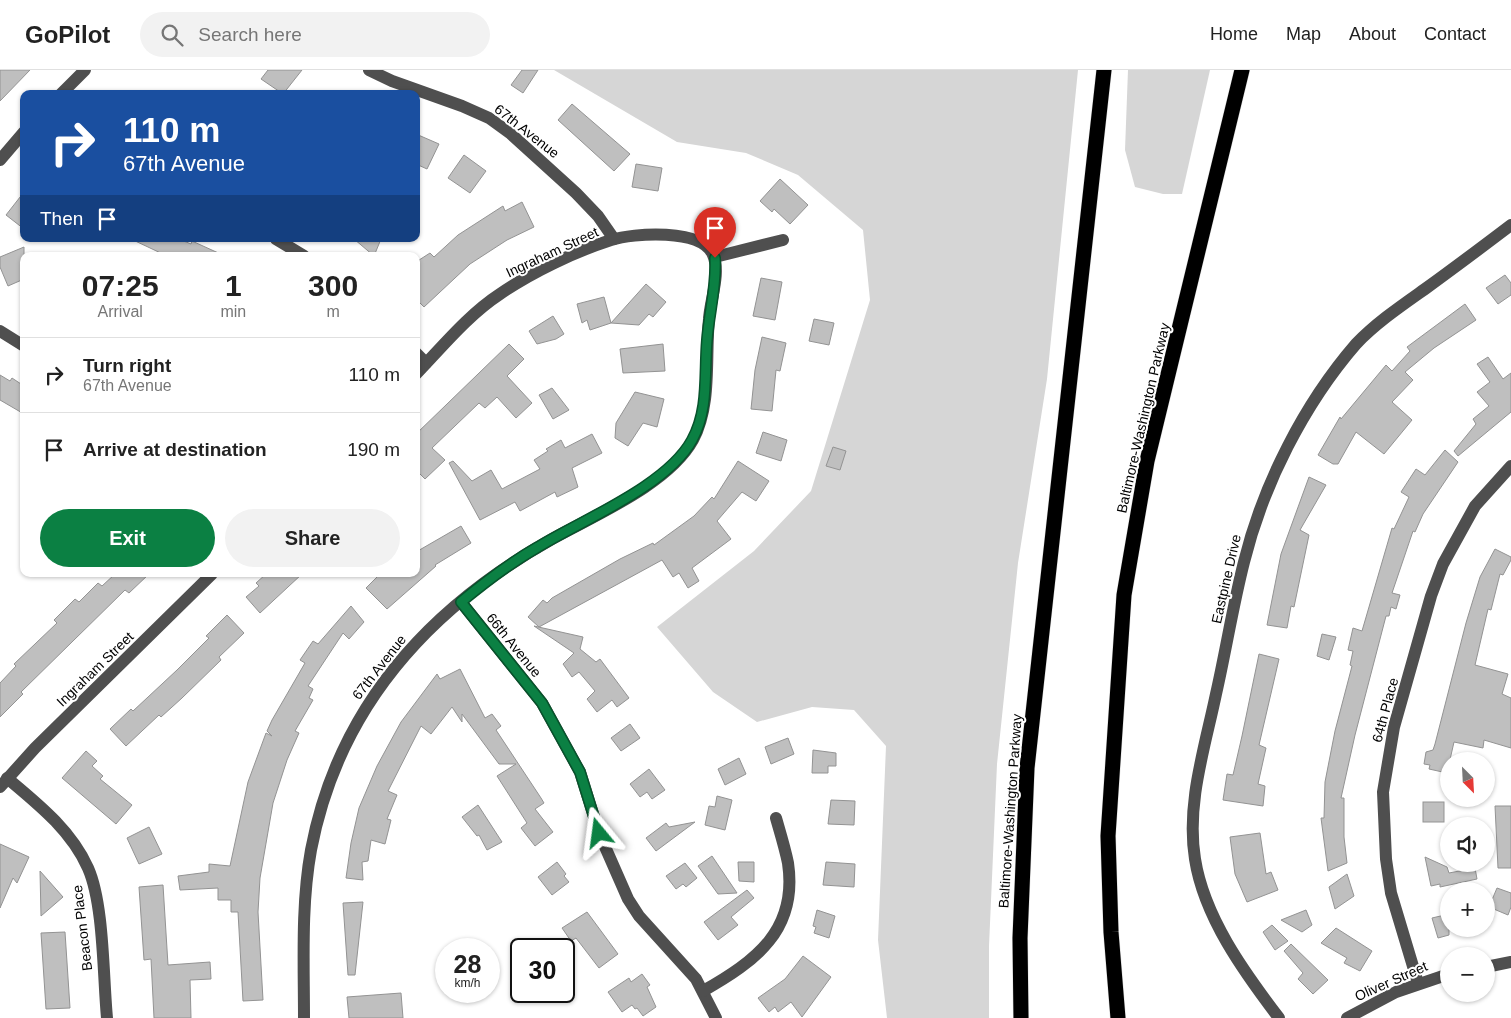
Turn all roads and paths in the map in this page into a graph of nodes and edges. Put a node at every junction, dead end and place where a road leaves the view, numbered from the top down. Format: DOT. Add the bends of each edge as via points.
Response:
graph roads {
  1 [pos="85,70"];
  2 [pos="369,70"];
  3 [pos="1104,70"];
  4 [pos="1242,70"];
  5 [pos="65,90"];
  6 [pos="417,90"];
  7 [pos="420,91"];
  8 [pos="20,137"];
  9 [pos="0,160"];
  10 [pos="1511,225"];
  11 [pos="614,239"];
  12 [pos="783,240"];
  13 [pos="281,242"];
  14 [pos="297,252"];
  15 [pos="715,258"];
  16 [pos="0,331"];
  17 [pos="20,344"];
  18 [pos="420,357"];
  19 [pos="426,363"];
  20 [pos="420,370"];
  21 [pos="1511,466"];
  22 [pos="209,577"];
  23 [pos="461,602"];
  24 [pos="4,782"];
  25 [pos="776,818"];
  26 [pos="1112,932"];
  27 [pos="1511,962"];
  28 [pos="1495,965"];
  29 [pos="1440,977"];
  30 [pos="1418,983"];
  31 [pos="703,990"];
  32 [pos="107,1018"];
  33 [pos="304,1018"];
  34 [pos="716,1018"];
  35 [pos="1021,1018"];
  36 [pos="1118,1018"];
  37 [pos="1128,1018"];
  38 [pos="1278,1018"];
  39 [pos="1347,1018"];
  1 -- 5 [label="street"];
  2 -- 6 [label="street, 67th Avenue"];
  3 -- 35 [label="highway, Baltimore-Washington Parkway" via="1027,768 1020,938"];
  4 -- 26 [label="highway, Baltimore-Washington Parkway" via="1147,461 1124,595 1108,836"];
  7 -- 11 [label="street, 67th Avenue" via="489,118 511,134 563,180 598,216"];
  8 -- 9 [label="street"];
  10 -- 38 [label="street, Eastpine Drive" via="1383,320 1356,344 1314,401 1289,443 1267,492 1249,545 1201,761 1193,840 1204,896 1226,939"];
  11 -- 15 [label="street, Ingraham Street" via="668,234 687,236 710,249"];
  11 -- 19 [label="street, Ingraham Street" via="529,276 498,295"];
  12 -- 15 [label="street"];
  13 -- 14 [label="street"];
  15 -- 23 [label="street, 67th Avenue" via="703,415 692,441 656,479 537,547"];
  16 -- 17 [label="street"];
  18 -- 19 [label="street"];
  19 -- 20 [label="street, Ingraham Street"];
  21 -- 30 [label="street, 64th Place" via="1475,506 1443,564 1394,726 1383,792 1386,859 1391,893"];
  22 -- 24 [label="street, Ingraham Street"];
  23 -- 31 [label="street, 66th Avenue" via="542,703 588,791 612,865 639,916"];
  23 -- 33 [label="street, 67th Avenue" via="407,651 379,687 351,732 334,768 310,860 305,924"];
  24 -- 32 [label="street, Beacon Place" via="46,811 72,842 88,868 97,900"];
  25 -- 31 [label="street" via="788,863 789,890 785,914 776,934 748,963"];
  26 -- 36 [label="highway, Baltimore-Washington Parkway"];
  26 -- 37 [label="highway"];
  27 -- 28 [label="street"];
  29 -- 30 [label="street, Oliver Street"];
  30 -- 39 [label="street, Oliver Street"];
  31 -- 34 [label="street, 66th Avenue"];
}
